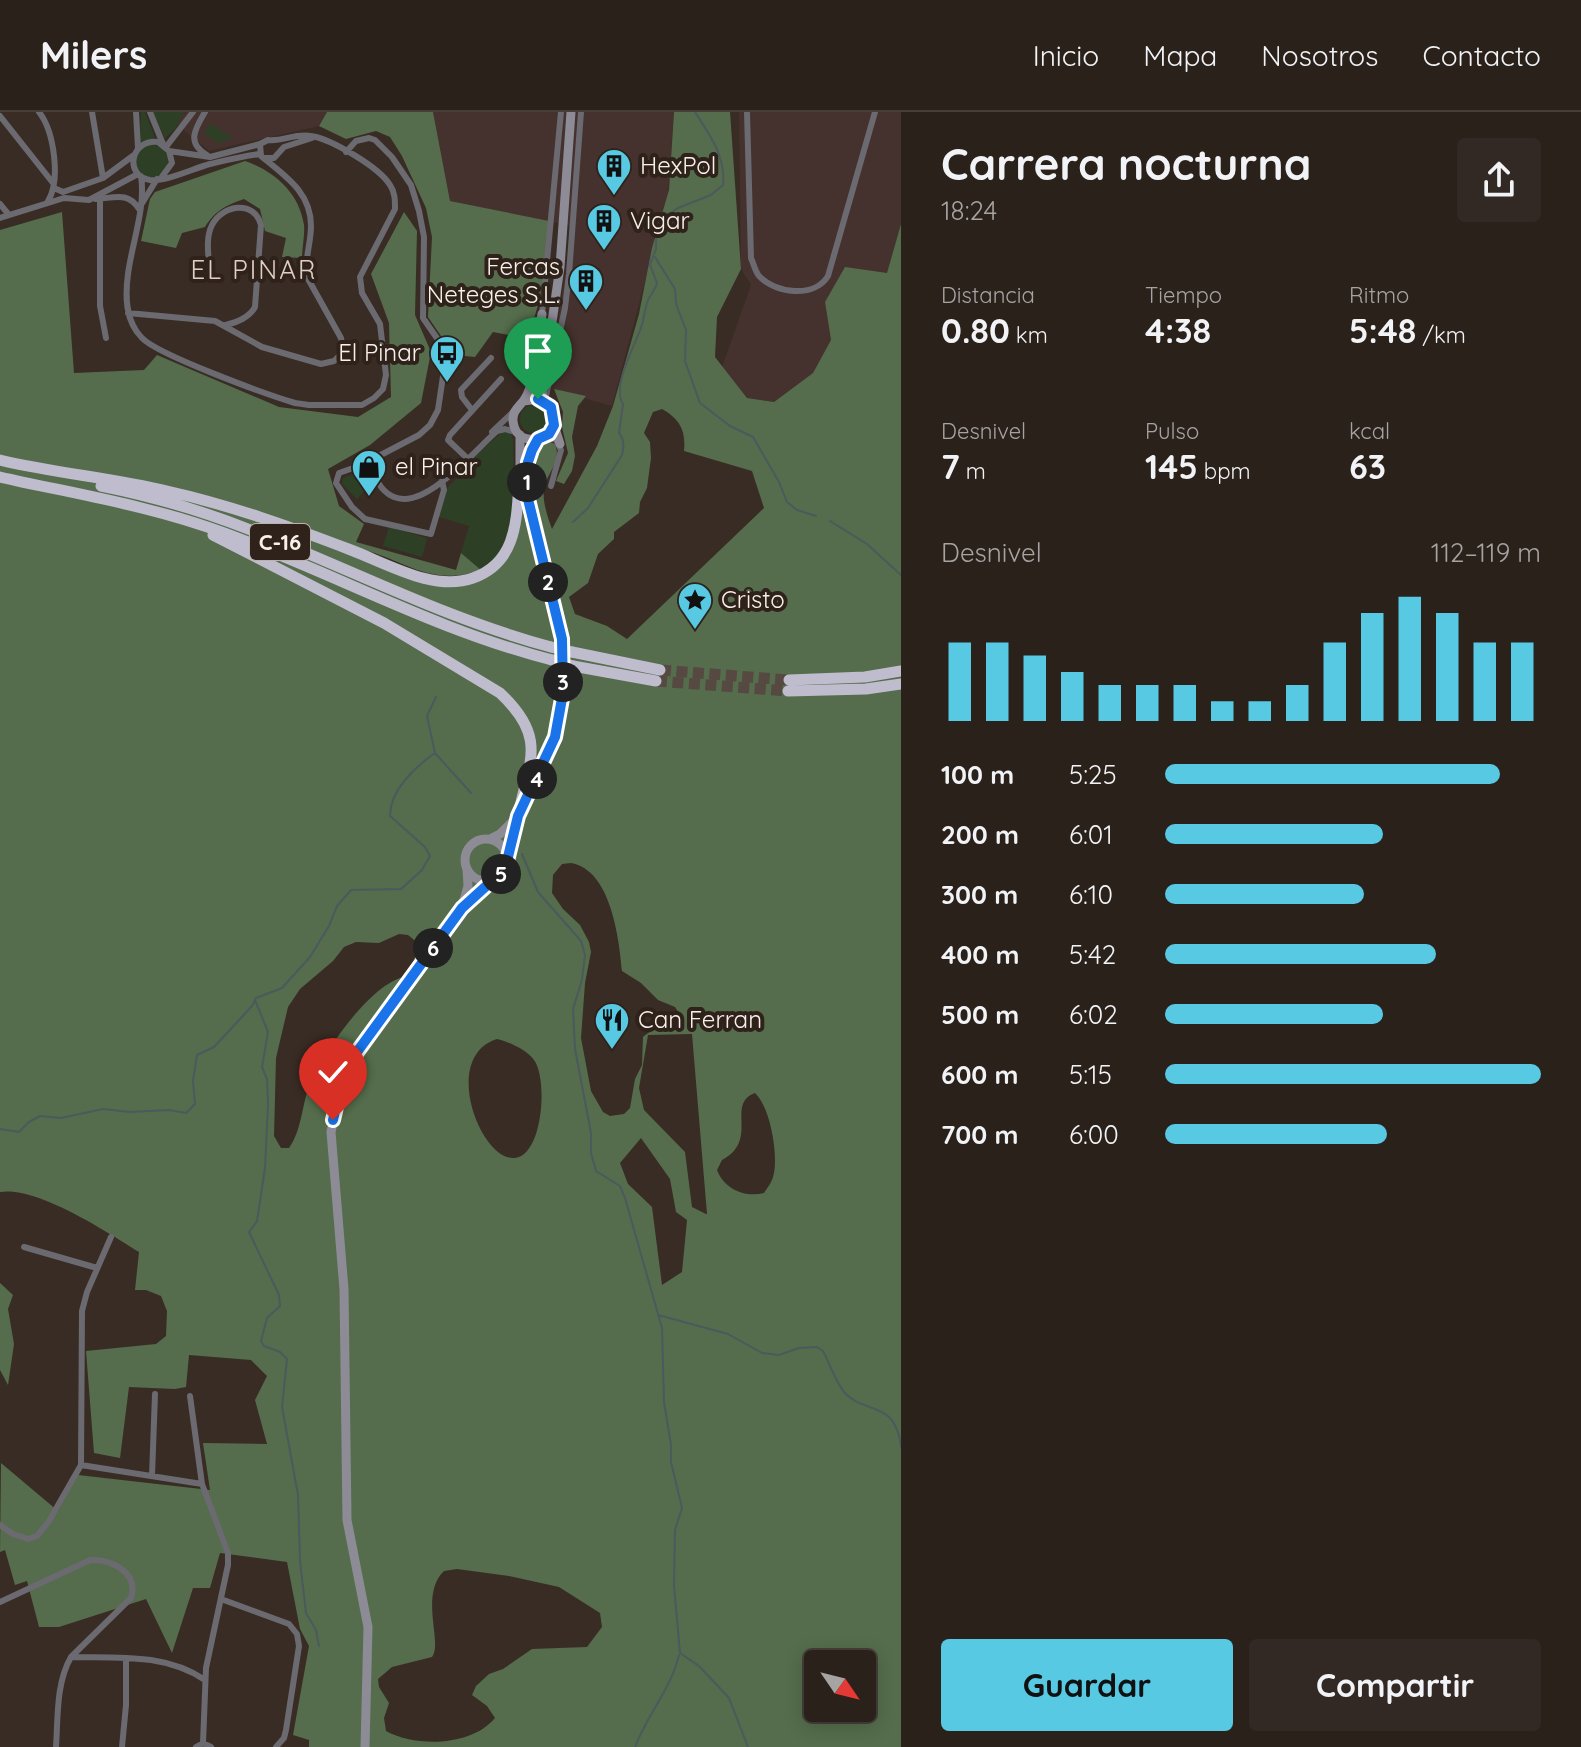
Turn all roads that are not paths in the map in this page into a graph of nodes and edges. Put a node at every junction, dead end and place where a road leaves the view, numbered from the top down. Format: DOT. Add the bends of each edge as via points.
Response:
graph roads {
  1 [pos="39,112"];
  2 [pos="92,112"];
  3 [pos="136,112"];
  4 [pos="150,112"];
  5 [pos="195,112"];
  6 [pos="205,112"];
  7 [pos="561,112"];
  8 [pos="571,112"];
  9 [pos="581,112"];
  10 [pos="747,112"];
  11 [pos="875,112"];
  12 [pos="0,116"];
  13 [pos="315,137"];
  14 [pos="273,141"];
  15 [pos="260,144"];
  16 [pos="166,148"];
  17 [pos="136,152"];
  18 [pos="278,152"];
  19 [pos="346,152"];
  20 [pos="262,156"];
  21 [pos="210,157"];
  22 [pos="140,175"];
  23 [pos="288,176"];
  24 [pos="103,178"];
  25 [pos="159,178"];
  26 [pos="53,185"];
  27 [pos="100,199"];
  28 [pos="89,200"];
  29 [pos="48,201"];
  30 [pos="0,204"];
  31 [pos="139,209"];
  32 [pos="9,215"];
  33 [pos="0,218"];
  34 [pos="209,264"];
  35 [pos="553,309"];
  36 [pos="128,313"];
  37 [pos="542,314"];
  38 [pos="226,325"];
  39 [pos="106,338"];
  40 [pos="542,341"];
  41 [pos="491,358"];
  42 [pos="501,379"];
  43 [pos="524,401"];
  44 [pos="545,402"];
  45 [pos="472,410"];
  46 [pos="515,410"];
  47 [pos="554,425"];
  48 [pos="519,434"];
  49 [pos="542,438"];
  50 [pos="485,441"];
  51 [pos="560,444"];
  52 [pos="375,458"];
  53 [pos="468,459"];
  54 [pos="0,463"];
  55 [pos="356,467"];
  56 [pos="520,471"];
  57 [pos="373,473"];
  58 [pos="0,477"];
  59 [pos="442,481"];
  60 [pos="551,486"];
  61 [pos="527,495"];
  62 [pos="192,523"];
  63 [pos="551,654"];
  64 [pos="901,671"];
  65 [pos="901,684"];
  66 [pos="518,816"];
  67 [pos="490,839"];
  68 [pos="506,855"];
  69 [pos="467,869"];
  70 [pos="490,880"];
  71 [pos="462,908"];
  72 [pos="111,1237"];
  73 [pos="24,1247"];
  74 [pos="97,1268"];
  75 [pos="155,1394"];
  76 [pos="190,1396"];
  77 [pos="81,1465"];
  78 [pos="152,1476"];
  79 [pos="202,1484"];
  80 [pos="0,1525"];
  81 [pos="221,1599"];
  82 [pos="0,1602"];
  83 [pos="71,1657"];
  84 [pos="126,1658"];
  85 [pos="205,1680"];
  86 [pos="206,1746"];
  87 [pos="56,1747"];
  88 [pos="122,1747"];
  89 [pos="276,1747"];
  90 [pos="365,1747"];
  1 -- 26 [label="street" via="49,129"];
  2 -- 24 [label="street"];
  3 -- 17 [label="street"];
  4 -- 16 [label="street"];
  5 -- 16 [label="street"];
  6 -- 21 [label="street" via="193,132 197,149"];
  7 -- 37 [label="street"];
  8 -- 35 [label="main road"];
  9 -- 44 [label="street" via="565,308"];
  10 -- 11 [label="street" via="751,258 757,274 768,283 801,292 821,286 828,276"];
  12 -- 26 [label="street"];
  13 -- 14 [label="street" via="291,135"];
  13 -- 18 [label="street" via="294,141"];
  13 -- 19 [label="street"];
  14 -- 15 [label="street"];
  14 -- 18 [label="street"];
  15 -- 20 [label="street"];
  15 -- 21 [label="street"];
  16 -- 17 [label="street" via="152,141"];
  16 -- 21 [label="street"];
  16 -- 25 [label="street" via="172,163"];
  17 -- 22 [label="street"];
  17 -- 24 [label="street"];
  18 -- 20 [label="street" via="271,159"];
  18 -- 23 [label="street"];
  19 -- 36 [label="street" via="383,176 395,196 395,209 360,277 382,337 385,383 374,398 342,406 282,399 153,346 140,336"];
  19 -- 52 [label="street" via="356,141 375,140 411,185 424,237 423,318 446,356 433,421 419,435"];
  20 -- 23 [label="street"];
  20 -- 25 [label="street"];
  22 -- 25 [label="street"];
  22 -- 28 [label="street"];
  22 -- 31 [label="street"];
  23 -- 38 [label="street" via="309,210 307,277 343,348 334,361 321,364 262,347"];
  24 -- 26 [label="street" via="63,192"];
  25 -- 31 [label="street"];
  26 -- 29 [label="street"];
  27 -- 28 [label="street"];
  27 -- 31 [label="street" via="129,198"];
  27 -- 39 [label="street" via="100,306"];
  28 -- 29 [label="street"];
  29 -- 32 [label="street"];
  30 -- 32 [label="street"];
  31 -- 36 [label="street" via="126,287"];
  32 -- 33 [label="street"];
  34 -- 38 [label="street" via="209,235 218,217 235,207 257,215 261,225 255,307"];
  35 -- 40 [label="main road"];
  35 -- 44 [label="main road" via="540,374"];
  36 -- 38 [label="street"];
  37 -- 40 [label="main road"];
  40 -- 43 [label="main road"];
  41 -- 45 [label="street" via="461,390"];
  42 -- 45 [label="street"];
  43 -- 44 [label="main road"];
  43 -- 46 [label="main road"];
  44 -- 47 [label="main road" via="553,411"];
  45 -- 53 [label="street" via="448,440"];
  46 -- 48 [label="main road"];
  46 -- 50 [label="street"];
  47 -- 49 [label="main road"];
  47 -- 51 [label="main road"];
  48 -- 49 [label="main road"];
  48 -- 50 [label="street" via="501,429"];
  48 -- 56 [label="main road"];
  49 -- 51 [label="street" via="552,437"];
  49 -- 61 [label="main road" via="529,457"];
  50 -- 53 [label="street"];
  51 -- 60 [label="street"];
  52 -- 55 [label="street" via="362,457"];
  52 -- 57 [label="street"];
  53 -- 59 [label="street"];
  54 -- 56 [label="highway" via="151,487 228,507 419,576 450,582 487,572 510,547"];
  54 -- 63 [label="highway, C-16" via="212,515"];
  55 -- 57 [label="street"];
  55 -- 59 [label="street" via="335,480 357,512 365,519 431,534"];
  56 -- 61 [label="main road"];
  57 -- 59 [label="street" via="385,494 399,500"];
  58 -- 62 [label="highway, C-16"];
  61 -- 66 [label="main road" via="559,624 563,671 555,737"];
  62 -- 63 [label="highway, C-16" via="448,628"];
  62 -- 66 [label="highway" via="384,623 500,693 528,728 532,748"];
  63 -- 63 [label="highway, C-16, bridge" via="573,666 658,675 572,652"];
  64 -- 65 [label="highway" via="789,685 866,689"];
  66 -- 67 [label="main road"];
  66 -- 68 [label="main road"];
  67 -- 68 [label="main road"];
  67 -- 69 [label="main road" via="469,848"];
  68 -- 70 [label="main road" via="503,872"];
  69 -- 70 [label="main road" via="478,879"];
  69 -- 71 [label="main road"];
  70 -- 71 [label="main road"];
  71 -- 90 [label="main road" via="351,1061 331,1132 344,1289 347,1520 368,1627"];
  72 -- 74 [label="street"];
  73 -- 74 [label="street"];
  74 -- 77 [label="street" via="82,1311"];
  75 -- 78 [label="street"];
  76 -- 79 [label="street"];
  77 -- 78 [label="street"];
  77 -- 80 [label="street" via="37,1536 28,1539"];
  78 -- 79 [label="street"];
  79 -- 81 [label="street" via="228,1553"];
  81 -- 85 [label="street"];
  81 -- 89 [label="street" via="289,1624 297,1634 286,1730"];
  82 -- 83 [label="street" via="90,1560 119,1566 130,1577 131,1598"];
  83 -- 84 [label="street"];
  83 -- 87 [label="street" via="61,1678"];
  84 -- 85 [label="street" via="172,1663"];
  84 -- 88 [label="street"];
  85 -- 86 [label="street"];
}
